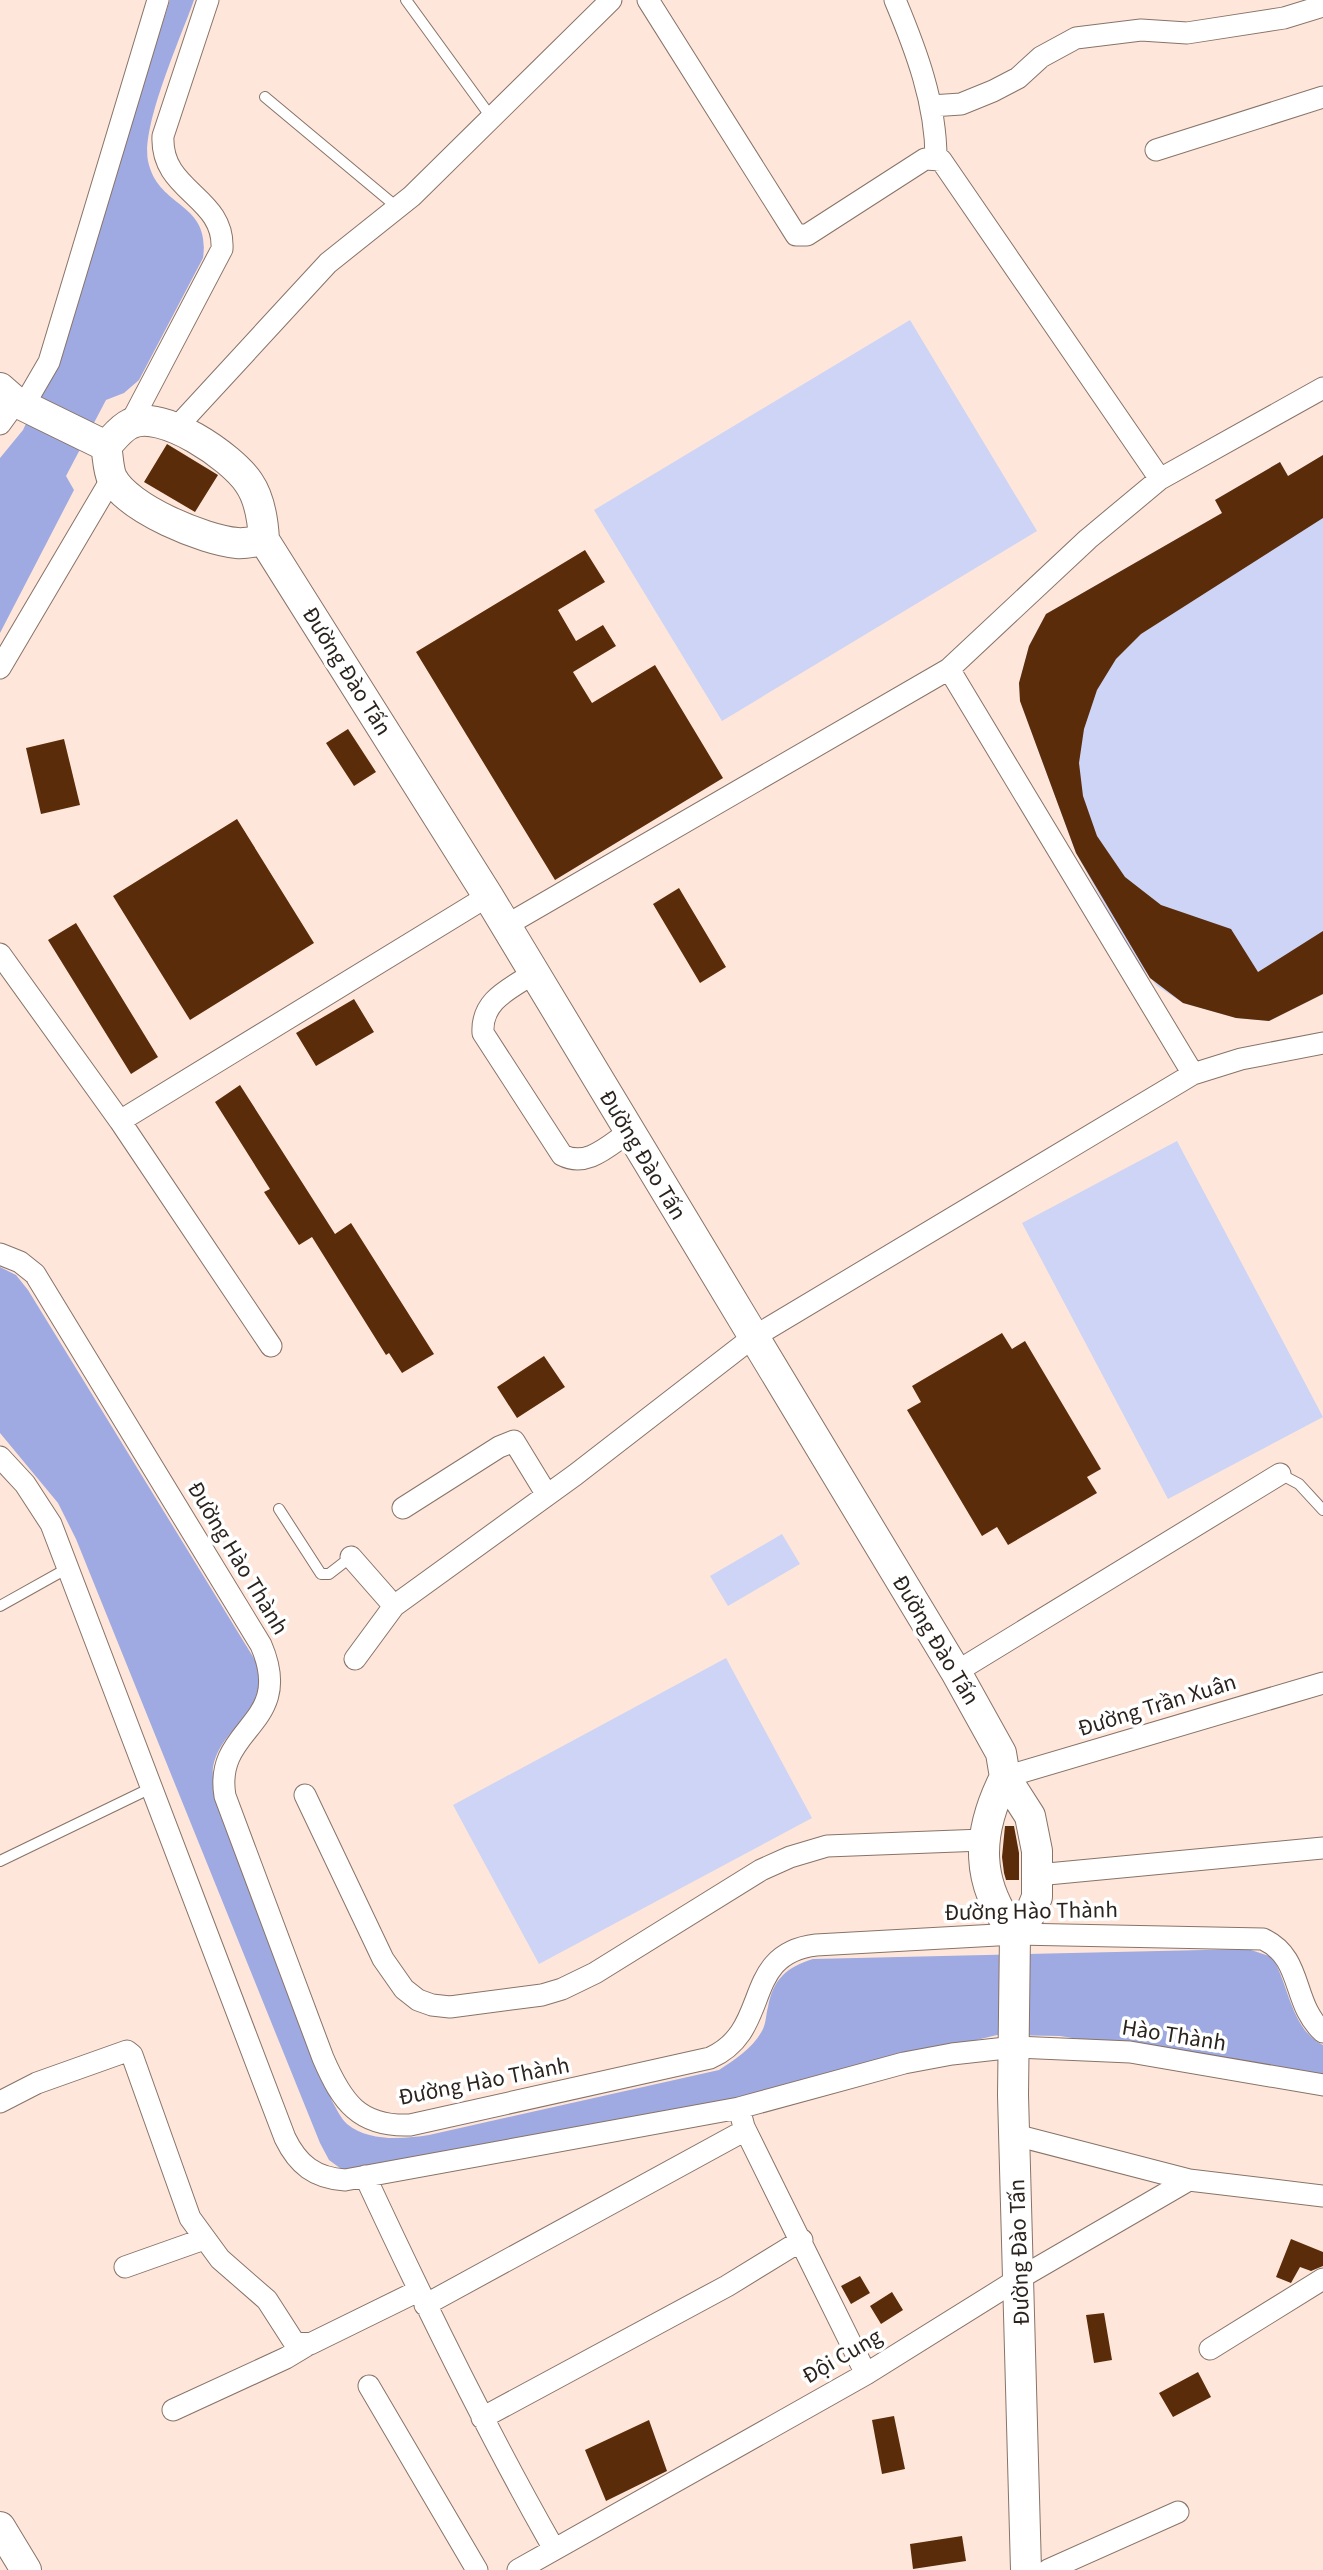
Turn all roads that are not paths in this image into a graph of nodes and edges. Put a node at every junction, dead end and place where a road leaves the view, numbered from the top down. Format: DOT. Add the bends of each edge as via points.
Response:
graph roads {
  1 [pos="158,0"];
  2 [pos="208,0"];
  3 [pos="406,0"];
  4 [pos="611,0"];
  5 [pos="648,0"];
  6 [pos="895,0"];
  7 [pos="1323,6"];
  8 [pos="265,97"];
  9 [pos="1323,97"];
  10 [pos="931,106"];
  11 [pos="491,117"];
  12 [pos="1156,150"];
  13 [pos="936,158"];
  14 [pos="398,208"];
  15 [pos="1323,388"];
  16 [pos="14,405"];
  17 [pos="130,424"];
  18 [pos="176,428"];
  19 [pos="99,442"];
  20 [pos="112,478"];
  21 [pos="1160,479"];
  22 [pos="264,540"];
  23 [pos="0,668"];
  24 [pos="949,669"];
  25 [pos="488,896"];
  26 [pos="505,926"];
  27 [pos="0,954"];
  28 [pos="534,973"];
  29 [pos="1323,1043"];
  30 [pos="1193,1074"];
  31 [pos="120,1121"];
  32 [pos="629,1132"];
  33 [pos="0,1254"];
  34 [pos="752,1338"];
  35 [pos="271,1346"];
  36 [pos="0,1457"];
  37 [pos="1279,1474"];
  38 [pos="547,1495"];
  39 [pos="403,1508"];
  40 [pos="279,1509"];
  41 [pos="1323,1510"];
  42 [pos="351,1557"];
  43 [pos="68,1568"];
  44 [pos="0,1606"];
  45 [pos="394,1606"];
  46 [pos="355,1658"];
  47 [pos="956,1672"];
  48 [pos="1323,1683"];
  49 [pos="1005,1777"];
  50 [pos="151,1788"];
  51 [pos="305,1795"];
  52 [pos="983,1840"];
  53 [pos="1323,1848"];
  54 [pos="0,1861"];
  55 [pos="1037,1875"];
  56 [pos="1015,1940"];
  57 [pos="1323,2032"];
  58 [pos="1015,2041"];
  59 [pos="1323,2085"];
  60 [pos="0,2102"];
  61 [pos="741,2118"];
  62 [pos="1016,2135"];
  63 [pos="365,2176"];
  64 [pos="1189,2180"];
  65 [pos="1317,2199"];
  66 [pos="204,2239"];
  67 [pos="802,2240"];
  68 [pos="125,2267"];
  69 [pos="1020,2278"];
  70 [pos="1323,2279"];
  71 [pos="421,2298"];
  72 [pos="306,2346"];
  73 [pos="1210,2349"];
  74 [pos="866,2374"];
  75 [pos="369,2386"];
  76 [pos="173,2410"];
  77 [pos="482,2418"];
  78 [pos="1178,2512"];
  79 [pos="0,2527"];
  80 [pos="554,2549"];
  81 [pos="26,2570"];
  82 [pos="477,2570"];
  83 [pos="518,2570"];
  84 [pos="1026,2570"];
  85 [pos="1048,2570"];
  1 -- 16 [label="street" via="49,362"];
  2 -- 17 [label="street" via="163,136 162,152 174,178 214,216 222,249"];
  3 -- 11 [label="lane"];
  4 -- 11 [label="street"];
  5 -- 13 [label="street" via="796,235 807,234 925,159"];
  6 -- 10 [label="street"];
  7 -- 10 [label="street" via="1284,18 1187,33 1141,30 1076,38 993,92 961,104"];
  8 -- 14 [label="lane"];
  9 -- 12 [label="street"];
  10 -- 13 [label="street"];
  11 -- 14 [label="street"];
  13 -- 21 [label="street" via="945,164"];
  14 -- 18 [label="street" via="328,263"];
  15 -- 21 [label="street"];
  16 -- 19 [label="street"];
  17 -- 18 [label="street, Đường Đào Tấn" via="154,419"];
  17 -- 19 [label="street"];
  18 -- 22 [label="street, Đường Đào Tấn" via="232,463 251,485 263,517"];
  19 -- 20 [label="street"];
  20 -- 22 [label="street" via="130,498 185,528 239,543"];
  20 -- 23 [label="street"];
  21 -- 24 [label="street" via="1088,539"];
  22 -- 25 [label="street, Đường Đào Tấn"];
  24 -- 26 [label="street"];
  24 -- 30 [label="street"];
  25 -- 26 [label="street, Đường Đào Tấn"];
  25 -- 31 [label="street"];
  26 -- 28 [label="street, Đường Đào Tấn"];
  27 -- 31 [label="street"];
  28 -- 32 [label="street, Đường Đào Tấn"];
  28 -- 32 [label="street" via="492,1001 482,1018 483,1033 562,1156 586,1161"];
  29 -- 30 [label="street"];
  30 -- 34 [label="street"];
  31 -- 35 [label="street"];
  32 -- 34 [label="street, Đường Đào Tấn"];
  33 -- 56 [label="street, Đường Hào Thành" via="35,1274 265,1654 272,1679 270,1697 223,1767 225,1797 323,2058 354,2111 375,2122 410,2125 697,2063 721,2054 743,2034 764,1977 794,1950 816,1945"];
  34 -- 38 [label="street"];
  34 -- 47 [label="street, Đường Đào Tấn"];
  36 -- 43 [label="street" via="44,1510"];
  37 -- 41 [label="lane" via="1299,1484"];
  37 -- 47 [label="street"];
  38 -- 39 [label="street" via="514,1441"];
  38 -- 45 [label="street"];
  40 -- 42 [label="lane" via="321,1574 329,1574"];
  42 -- 45 [label="street"];
  43 -- 44 [label="lane"];
  43 -- 50 [label="street"];
  45 -- 46 [label="street"];
  47 -- 49 [label="street, Đường Đào Tấn" via="1001,1753"];
  48 -- 49 [label="street, Đường Trần Xuân"];
  49 -- 52 [label="street"];
  49 -- 55 [label="street, Đường Đào Tấn" via="1030,1816"];
  50 -- 54 [label="lane"];
  50 -- 63 [label="street" via="291,2151 318,2175 345,2180"];
  51 -- 52 [label="street" via="393,1974 418,2000 450,2007 542,1995 579,1982 761,1870 809,1850"];
  52 -- 56 [label="street" via="988,1887"];
  53 -- 55 [label="street"];
  55 -- 56 [label="street, Đường Đào Tấn" via="1037,1897"];
  56 -- 57 [label="street, Đường Hào Thành" via="1263,1939 1279,1946 1288,1959 1306,2009"];
  56 -- 58 [label="street, Đường Đào Tấn"];
  58 -- 59 [label="street, Hào Thành" via="1130,2052"];
  58 -- 61 [label="street, Hào Thành" via="904,2063"];
  58 -- 62 [label="street, Đường Đào Tấn"];
  60 -- 66 [label="street" via="37,2083 127,2051 184,2204"];
  61 -- 63 [label="street"];
  61 -- 67 [label="street"];
  61 -- 71 [label="street" via="740,2133"];
  62 -- 64 [label="street"];
  62 -- 69 [label="street, Đường Đào Tấn"];
  63 -- 71 [label="street"];
  64 -- 65 [label="street"];
  64 -- 69 [label="street, Đội Cung"];
  66 -- 68 [label="street"];
  66 -- 72 [label="street" via="267,2300 294,2342"];
  67 -- 74 [label="street"];
  67 -- 77 [label="street" via="727,2286"];
  69 -- 74 [label="street, Đội Cung"];
  69 -- 84 [label="street, Đường Đào Tấn"];
  70 -- 73 [label="street"];
  71 -- 72 [label="street"];
  71 -- 77 [label="street"];
  72 -- 76 [label="street"];
  74 -- 80 [label="street, Đội Cung"];
  75 -- 82 [label="street"];
  77 -- 80 [label="street"];
  78 -- 85 [label="street"];
  79 -- 81 [label="street"];
  80 -- 83 [label="street, Đội Cung"];
}
